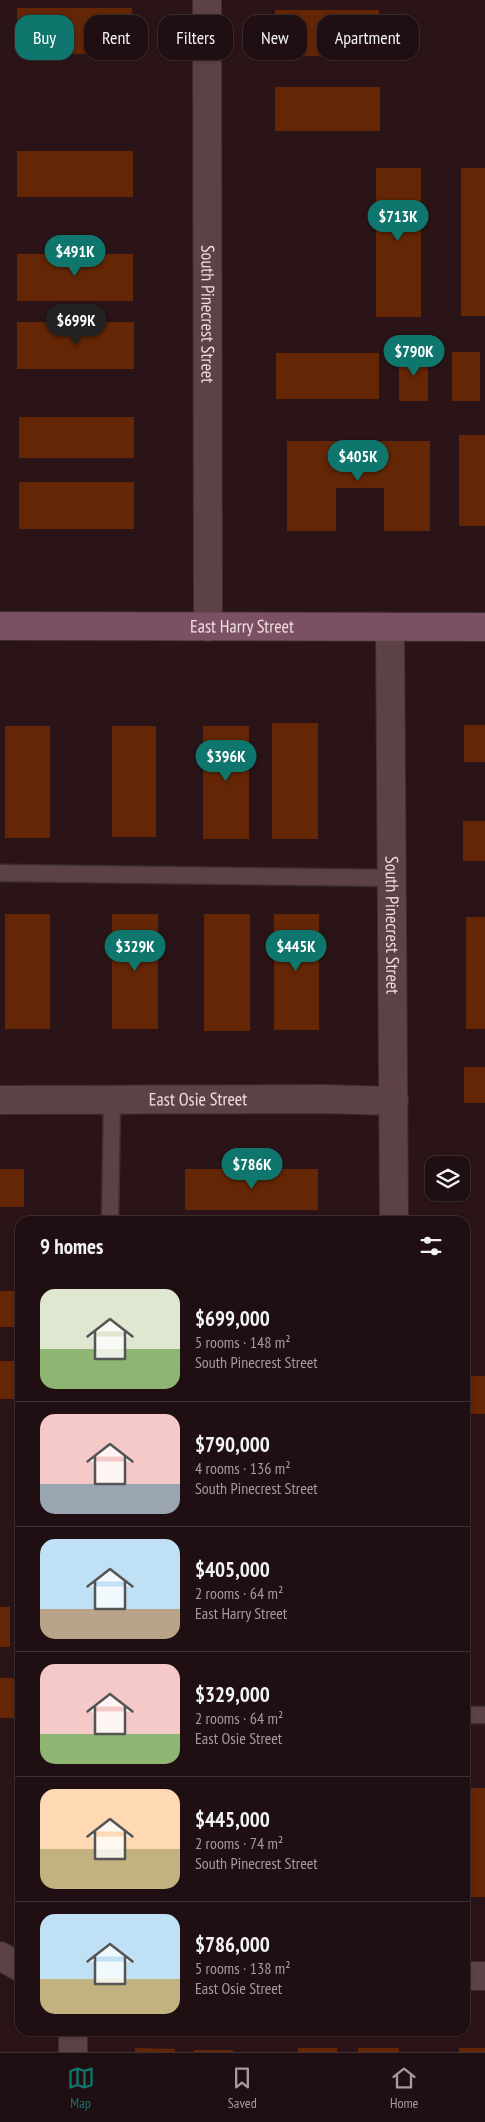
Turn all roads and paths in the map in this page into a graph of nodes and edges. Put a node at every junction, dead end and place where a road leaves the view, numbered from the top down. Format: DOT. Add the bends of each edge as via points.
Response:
graph roads {
  1 [pos="207,0"];
  2 [pos="0,626"];
  3 [pos="485,626"];
  4 [pos="208,627"];
  5 [pos="390,627"];
  6 [pos="0,873"];
  7 [pos="392,878"];
  8 [pos="0,1100"];
  9 [pos="112,1100"];
  10 [pos="394,1101"];
  11 [pos="110,1216"];
  12 [pos="394,1216"];
  13 [pos="470,1715"];
  14 [pos="485,1715"];
  15 [pos="0,1956"];
  16 [pos="15,1964"];
  17 [pos="470,1976"];
  18 [pos="485,1976"];
  19 [pos="73,2036"];
  20 [pos="73,2052"];
  1 -- 4 [label="street, South Pinecrest Street"];
  2 -- 4 [label="main road, East Harry Street"];
  3 -- 5 [label="main road, East Harry Street"];
  4 -- 5 [label="main road, East Harry Street"];
  5 -- 7 [label="street, South Pinecrest Street"];
  6 -- 7 [label="lane"];
  7 -- 10 [label="street, South Pinecrest Street"];
  8 -- 9 [label="street, East Osie Street"];
  9 -- 10 [label="street, East Osie Street" via="324,1098"];
  9 -- 11 [label="lane"];
  10 -- 12 [label="street, South Pinecrest Street"];
  13 -- 14 [label="lane"];
  15 -- 16 [label="street"];
  17 -- 18 [label="street"];
  19 -- 20 [label="street"];
}
